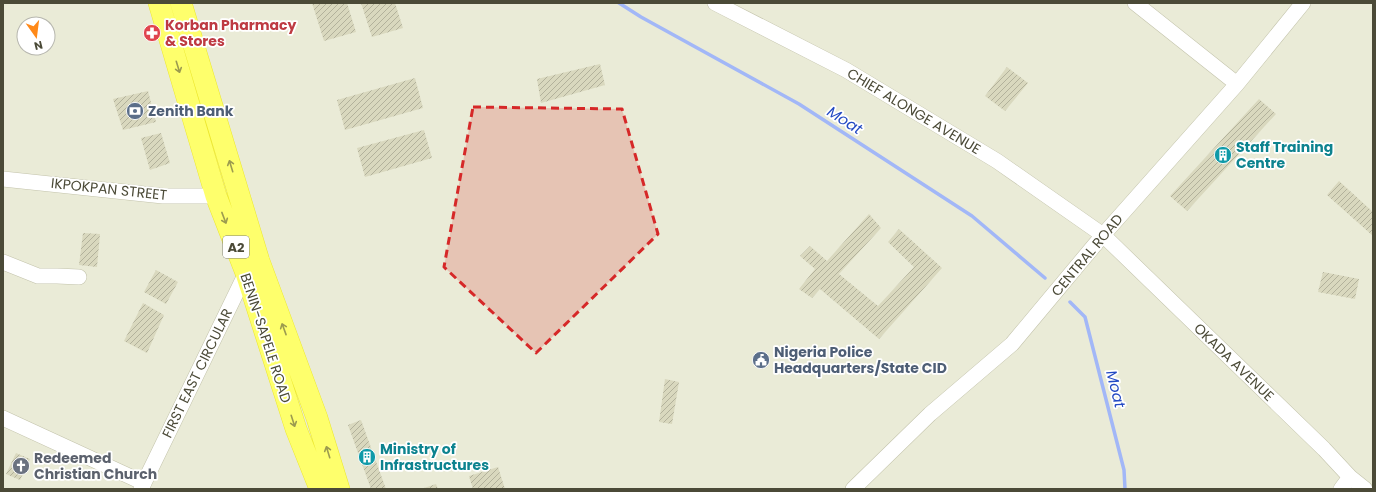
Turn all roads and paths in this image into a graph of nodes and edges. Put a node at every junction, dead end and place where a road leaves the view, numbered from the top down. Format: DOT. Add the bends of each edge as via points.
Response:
graph roads {
  1 [pos="159,3"];
  2 [pos="180,3"];
  3 [pos="715,3"];
  4 [pos="1135,3"];
  5 [pos="1303,3"];
  6 [pos="1237,84"];
  7 [pos="3,179"];
  8 [pos="216,196"];
  9 [pos="1103,235"];
  10 [pos="3,262"];
  11 [pos="252,267"];
  12 [pos="79,278"];
  13 [pos="3,418"];
  14 [pos="1346,483"];
  15 [pos="143,486"];
  16 [pos="320,489"];
  17 [pos="339,489"];
  18 [pos="853,489"];
  19 [pos="1365,489"];
  1 -- 8 [label="highway, BENIN-SAPELE ROAD / A2, one-way"];
  11 -- 2 [label="highway, BENIN-SAPELE ROAD / A2, one-way"];
  3 -- 9 [label="street, CHIEF ALONGE AVENUE" via="846,70 997,161"];
  4 -- 6 [label="street"];
  5 -- 6 [label="street, CENTRAL ROAD"];
  6 -- 9 [label="street, CENTRAL ROAD"];
  7 -- 8 [label="street, IKPOKPAN STREET" via="163,196"];
  8 -- 11 [label="highway, BENIN-SAPELE ROAD / A2, one-way"];
  9 -- 14 [label="street, OKADA AVENUE" via="1324,449"];
  9 -- 18 [label="street, CENTRAL ROAD" via="1012,344 930,414"];
  10 -- 12 [label="street" via="38,276"];
  11 -- 15 [label="street, FIRST EAST CIRCULAR"];
  11 -- 16 [label="highway, BENIN-SAPELE ROAD / A2, one-way" via="296,429"];
  17 -- 11 [label="highway, BENIN-SAPELE ROAD / A2, one-way" via="317,418"];
  13 -- 15 [label="street"];
  14 -- 19 [label="street, OKADA AVENUE"];
}
